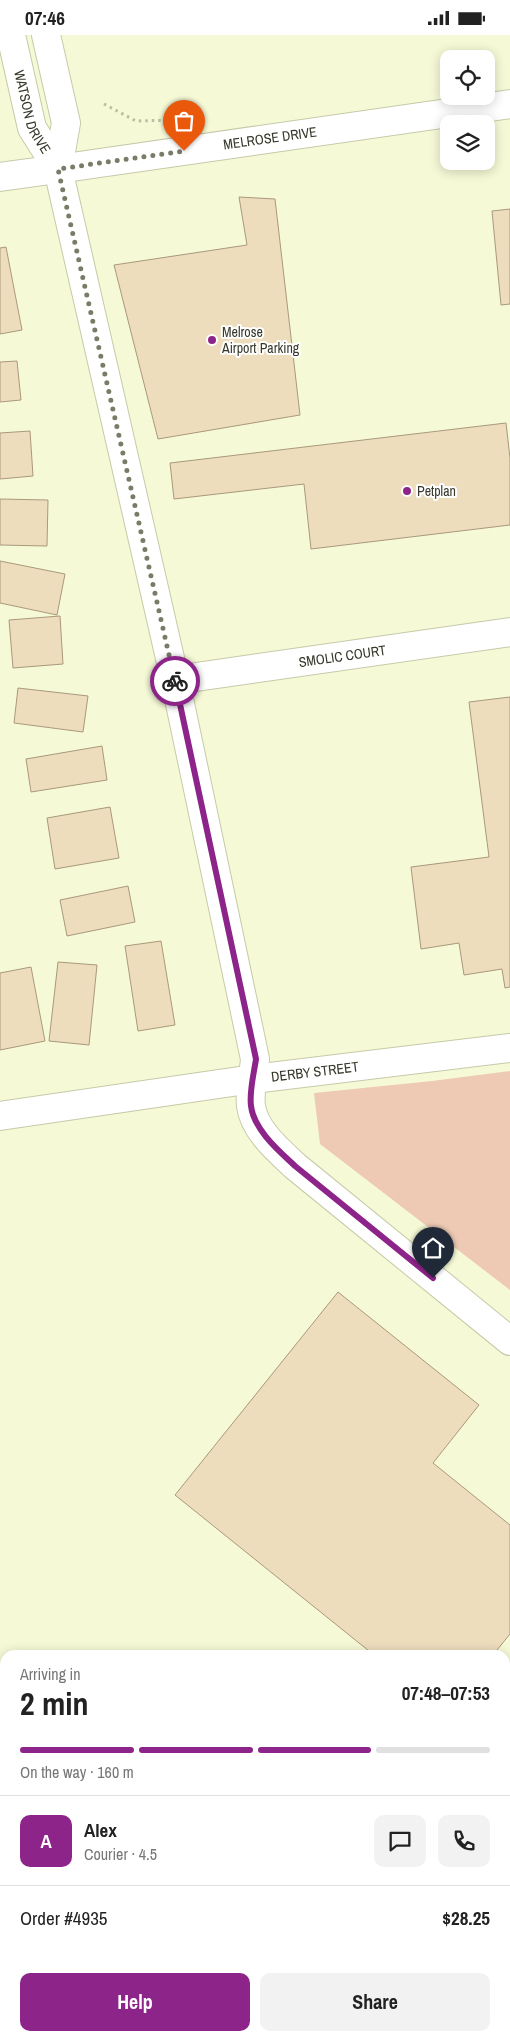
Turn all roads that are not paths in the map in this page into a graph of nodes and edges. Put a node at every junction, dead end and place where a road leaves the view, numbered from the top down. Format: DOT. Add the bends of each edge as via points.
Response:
graph roads {
  1 [pos="11,35"];
  2 [pos="46,35"];
  3 [pos="510,104"];
  4 [pos="58,169"];
  5 [pos="0,177"];
  6 [pos="510,633"];
  7 [pos="175,680"];
  8 [pos="510,1048"];
  9 [pos="253,1079"];
  10 [pos="0,1115"];
  11 [pos="510,1341"];
  1 -- 4 [label="street, WATSON DRIVE" via="32,129"];
  2 -- 4 [label="street, WATSON DRIVE" via="66,123"];
  3 -- 4 [label="street, MELROSE DRIVE"];
  4 -- 5 [label="street, MELROSE DRIVE"];
  4 -- 7 [label="street"];
  6 -- 7 [label="street, SMOLIC COURT"];
  7 -- 9 [label="street" via="256,1059"];
  8 -- 9 [label="street, DERBY STREET"];
  9 -- 10 [label="street, DERBY STREET"];
  9 -- 11 [label="street" via="250,1107 274,1146"];
}
